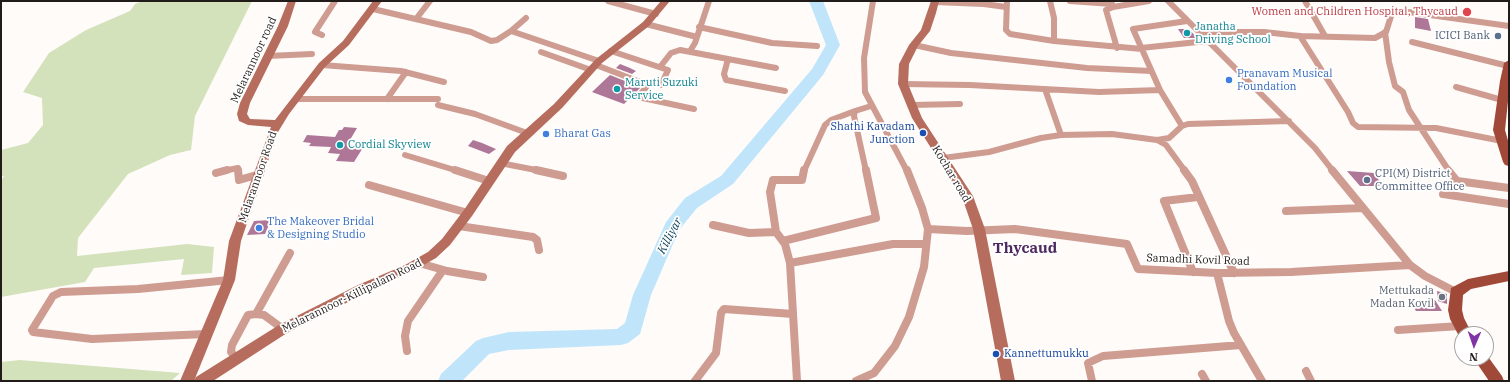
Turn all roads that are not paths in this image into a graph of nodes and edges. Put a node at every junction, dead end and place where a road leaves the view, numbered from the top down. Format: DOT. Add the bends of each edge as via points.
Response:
graph roads {
  1 [pos="292,1"];
  2 [pos="335,1"];
  3 [pos="430,1"];
  4 [pos="608,1"];
  5 [pos="666,1"];
  6 [pos="709,1"];
  7 [pos="873,1"];
  8 [pos="1050,1"];
  9 [pos="1070,1"];
  10 [pos="1149,1"];
  11 [pos="1168,1"];
  12 [pos="1305,1"];
  13 [pos="935,2"];
  14 [pos="1007,4"];
  15 [pos="1112,4"];
  16 [pos="375,5"];
  17 [pos="656,14"];
  18 [pos="526,18"];
  19 [pos="416,19"];
  20 [pos="1187,21"];
  21 [pos="646,24"];
  22 [pos="1509,26"];
  23 [pos="699,27"];
  24 [pos="511,31"];
  25 [pos="1199,32"];
  26 [pos="1385,32"];
  27 [pos="322,35"];
  28 [pos="1300,36"];
  29 [pos="1325,36"];
  30 [pos="697,37"];
  31 [pos="1054,41"];
  32 [pos="1207,41"];
  33 [pos="1412,42"];
  34 [pos="914,45"];
  35 [pos="817,46"];
  36 [pos="1117,48"];
  37 [pos="1141,49"];
  38 [pos="611,51"];
  39 [pos="690,51"];
  40 [pos="541,52"];
  41 [pos="312,54"];
  42 [pos="268,56"];
  43 [pos="728,59"];
  44 [pos="322,65"];
  45 [pos="1509,65"];
  46 [pos="595,66"];
  47 [pos="660,67"];
  48 [pos="776,68"];
  49 [pos="1151,71"];
  50 [pos="406,72"];
  51 [pos="444,82"];
  52 [pos="903,84"];
  53 [pos="661,85"];
  54 [pos="1456,87"];
  55 [pos="1045,89"];
  56 [pos="1160,90"];
  57 [pos="785,91"];
  58 [pos="297,99"];
  59 [pos="387,99"];
  60 [pos="960,104"];
  61 [pos="912,105"];
  62 [pos="871,106"];
  63 [pos="1504,108"];
  64 [pos="694,109"];
  65 [pos="855,111"];
  66 [pos="1290,121"];
  67 [pos="277,124"];
  68 [pos="1182,126"];
  69 [pos="1420,128"];
  70 [pos="527,133"];
  71 [pos="1061,135"];
  72 [pos="1157,140"];
  73 [pos="1502,141"];
  74 [pos="405,156"];
  75 [pos="943,158"];
  76 [pos="1509,162"];
  77 [pos="500,163"];
  78 [pos="216,173"];
  79 [pos="260,174"];
  80 [pos="563,176"];
  81 [pos="489,180"];
  82 [pos="369,185"];
  83 [pos="1509,188"];
  84 [pos="1443,194"];
  85 [pos="1198,197"];
  86 [pos="1509,204"];
  87 [pos="1364,208"];
  88 [pos="1286,211"];
  89 [pos="468,213"];
  90 [pos="713,225"];
  91 [pos="459,226"];
  92 [pos="928,229"];
  93 [pos="979,229"];
  94 [pos="776,232"];
  95 [pos="783,241"];
  96 [pos="925,244"];
  97 [pos="539,250"];
  98 [pos="290,253"];
  99 [pos="419,263"];
  100 [pos="790,263"];
  101 [pos="1410,264"];
  102 [pos="443,270"];
  103 [pos="1193,272"];
  104 [pos="1217,273"];
  105 [pos="1234,273"];
  106 [pos="1509,276"];
  107 [pos="483,277"];
  108 [pos="228,280"];
  109 [pos="1456,292"];
  110 [pos="256,314"];
  111 [pos="793,314"];
  112 [pos="1461,326"];
  113 [pos="283,329"];
  114 [pos="1398,330"];
  115 [pos="1454,330"];
  116 [pos="206,334"];
  117 [pos="1241,345"];
  118 [pos="407,351"];
  119 [pos="237,359"];
  120 [pos="1487,366"];
  121 [pos="1306,371"];
  122 [pos="211,378"];
  123 [pos="187,381"];
  124 [pos="201,381"];
  125 [pos="695,381"];
  126 [pos="797,381"];
  127 [pos="856,381"];
  128 [pos="1008,381"];
  129 [pos="1092,381"];
  130 [pos="1262,381"];
  131 [pos="1311,381"];
  132 [pos="1497,381"];
  1 -- 42 [label="street, Melarannoor road" via="284,26"];
  2 -- 27 [label="street" via="314,32"];
  3 -- 19 [label="street"];
  4 -- 17 [label="street"];
  5 -- 17 [label="street, Melarannoor-Killipalam Road"];
  6 -- 23 [label="street"];
  7 -- 62 [label="street" via="864,58 865,92"];
  8 -- 31 [label="street" via="1054,18"];
  9 -- 15 [label="street"];
  10 -- 15 [label="street"];
  11 -- 20 [label="street"];
  12 -- 29 [label="street"];
  13 -- 14 [label="street"];
  13 -- 34 [label="street, Kochar road" via="925,30"];
  14 -- 31 [label="street" via="1008,33"];
  15 -- 36 [label="street" via="1106,13"];
  16 -- 19 [label="street"];
  16 -- 44 [label="street, Melarannoor Road" via="346,43"];
  17 -- 21 [label="street, Melarannoor-Killipalam Road"];
  18 -- 24 [label="street"];
  19 -- 24 [label="street" via="471,32 491,41"];
  20 -- 25 [label="street"];
  20 -- 37 [label="street" via="1133,28"];
  21 -- 30 [label="street"];
  21 -- 38 [label="street, Melarannoor-Killipalam Road"];
  22 -- 26 [label="street" via="1401,11 1392,12"];
  23 -- 30 [label="street"];
  23 -- 35 [label="street" via="772,43"];
  24 -- 46 [label="street"];
  25 -- 28 [label="street" via="1264,32"];
  25 -- 32 [label="street"];
  26 -- 29 [label="street" via="1375,38"];
  26 -- 69 [label="street" via="1395,86 1403,92 1409,110"];
  28 -- 29 [label="street"];
  28 -- 69 [label="street" via="1348,112 1352,123 1358,127"];
  30 -- 39 [label="street"];
  31 -- 36 [label="street"];
  32 -- 37 [label="street"];
  32 -- 66 [label="street"];
  33 -- 45 [label="street"];
  34 -- 49 [label="street" via="951,53 1087,68"];
  34 -- 52 [label="street, Kochar road" via="904,64"];
  36 -- 37 [label="street"];
  37 -- 49 [label="street"];
  38 -- 46 [label="street, Melarannoor-Killipalam Road"];
  38 -- 47 [label="street"];
  39 -- 43 [label="street"];
  39 -- 47 [label="street" via="676,51"];
  40 -- 46 [label="street"];
  41 -- 42 [label="street"];
  42 -- 67 [label="street, Melarannoor road" via="245,103 243,119 248,122"];
  43 -- 48 [label="street"];
  43 -- 57 [label="street" via="724,74 726,80"];
  44 -- 50 [label="street"];
  44 -- 58 [label="street, Melarannoor Road"];
  45 -- 63 [label="main road"];
  46 -- 64 [label="street" via="648,85 638,97"];
  46 -- 70 [label="street, Melarannoor-Killipalam Road" via="558,106"];
  47 -- 53 [label="street" via="668,71"];
  49 -- 56 [label="street"];
  50 -- 51 [label="street"];
  50 -- 59 [label="street"];
  52 -- 55 [label="street"];
  52 -- 61 [label="street, Kochar road"];
  54 -- 63 [label="street"];
  55 -- 56 [label="street" via="1128,92"];
  55 -- 71 [label="street"];
  56 -- 68 [label="street"];
  58 -- 59 [label="street"];
  58 -- 67 [label="street, Melarannoor Road"];
  59 -- 70 [label="street" via="438,102"];
  60 -- 61 [label="street"];
  61 -- 75 [label="street, Kochar road" via="917,118"];
  62 -- 65 [label="street"];
  62 -- 92 [label="street" via="906,169"];
  63 -- 73 [label="main road" via="1499,130"];
  65 -- 94 [label="street" via="824,125 804,169 802,180 773,180 770,192"];
  65 -- 95 [label="street" via="876,218"];
  66 -- 68 [label="street"];
  66 -- 87 [label="street"];
  67 -- 79 [label="street, Melarannoor Road"];
  68 -- 72 [label="street" via="1169,138"];
  69 -- 73 [label="street" via="1436,128"];
  69 -- 83 [label="street" via="1457,181"];
  70 -- 77 [label="street, Melarannoor-Killipalam Road"];
  71 -- 72 [label="street" via="1112,134"];
  71 -- 75 [label="street" via="989,152"];
  72 -- 85 [label="street" via="1172,152 1192,181"];
  73 -- 76 [label="main road"];
  74 -- 81 [label="street"];
  75 -- 93 [label="street, Kochar road" via="967,196"];
  77 -- 80 [label="street"];
  77 -- 81 [label="street, Melarannoor-Killipalam Road"];
  78 -- 79 [label="street" via="238,168 239,180"];
  79 -- 108 [label="street, Melarannoor Road" via="235,241"];
  81 -- 89 [label="street, Melarannoor-Killipalam Road"];
  82 -- 89 [label="street"];
  84 -- 86 [label="street"];
  85 -- 103 [label="street" via="1164,201"];
  85 -- 105 [label="street"];
  87 -- 88 [label="street"];
  87 -- 101 [label="street"];
  89 -- 91 [label="street, Melarannoor-Killipalam Road"];
  90 -- 94 [label="street" via="749,233"];
  91 -- 97 [label="street" via="533,237 537,240"];
  91 -- 99 [label="street, Melarannoor-Killipalam Road" via="432,255"];
  92 -- 93 [label="street"];
  92 -- 96 [label="street"];
  93 -- 103 [label="street, Samadhi Kovil Road" via="1022,229 1127,244 1138,269"];
  93 -- 128 [label="street, Kochar road"];
  94 -- 95 [label="street"];
  95 -- 100 [label="street"];
  96 -- 100 [label="street" via="893,244"];
  96 -- 127 [label="street" via="924,267 909,317 895,346 874,373"];
  98 -- 110 [label="street"];
  99 -- 102 [label="street"];
  99 -- 113 [label="street, Melarannoor-Killipalam Road"];
  100 -- 111 [label="street"];
  101 -- 105 [label="street, Samadhi Kovil Road" via="1323,271"];
  101 -- 109 [label="street" via="1425,276"];
  102 -- 107 [label="street"];
  102 -- 118 [label="street" via="408,321 405,336"];
  103 -- 104 [label="street, Samadhi Kovil Road"];
  104 -- 105 [label="street, Samadhi Kovil Road"];
  104 -- 117 [label="street" via="1229,322"];
  106 -- 109 [label="main road" via="1468,284"];
  108 -- 116 [label="street, Melarannoor Road"];
  108 -- 116 [label="street" via="138,289 61,292 53,296 32,330 92,339"];
  109 -- 112 [label="main road" via="1455,310"];
  110 -- 113 [label="street" via="264,315"];
  110 -- 119 [label="street" via="248,314 232,345 231,352"];
  111 -- 125 [label="street" via="724,310 721,313 716,353"];
  111 -- 126 [label="street"];
  113 -- 119 [label="street, Melarannoor-Killipalam Road"];
  114 -- 115 [label="street"];
  116 -- 123 [label="street, Melarannoor Road"];
  117 -- 129 [label="street" via="1103,356 1088,363"];
  117 -- 130 [label="street"];
  119 -- 122 [label="street, Melarannoor-Killipalam Road"];
  120 -- 132 [label="main road"];
  121 -- 131 [label="street"];
  122 -- 124 [label="street, Melarannoor-Killipalam Road"];
}
